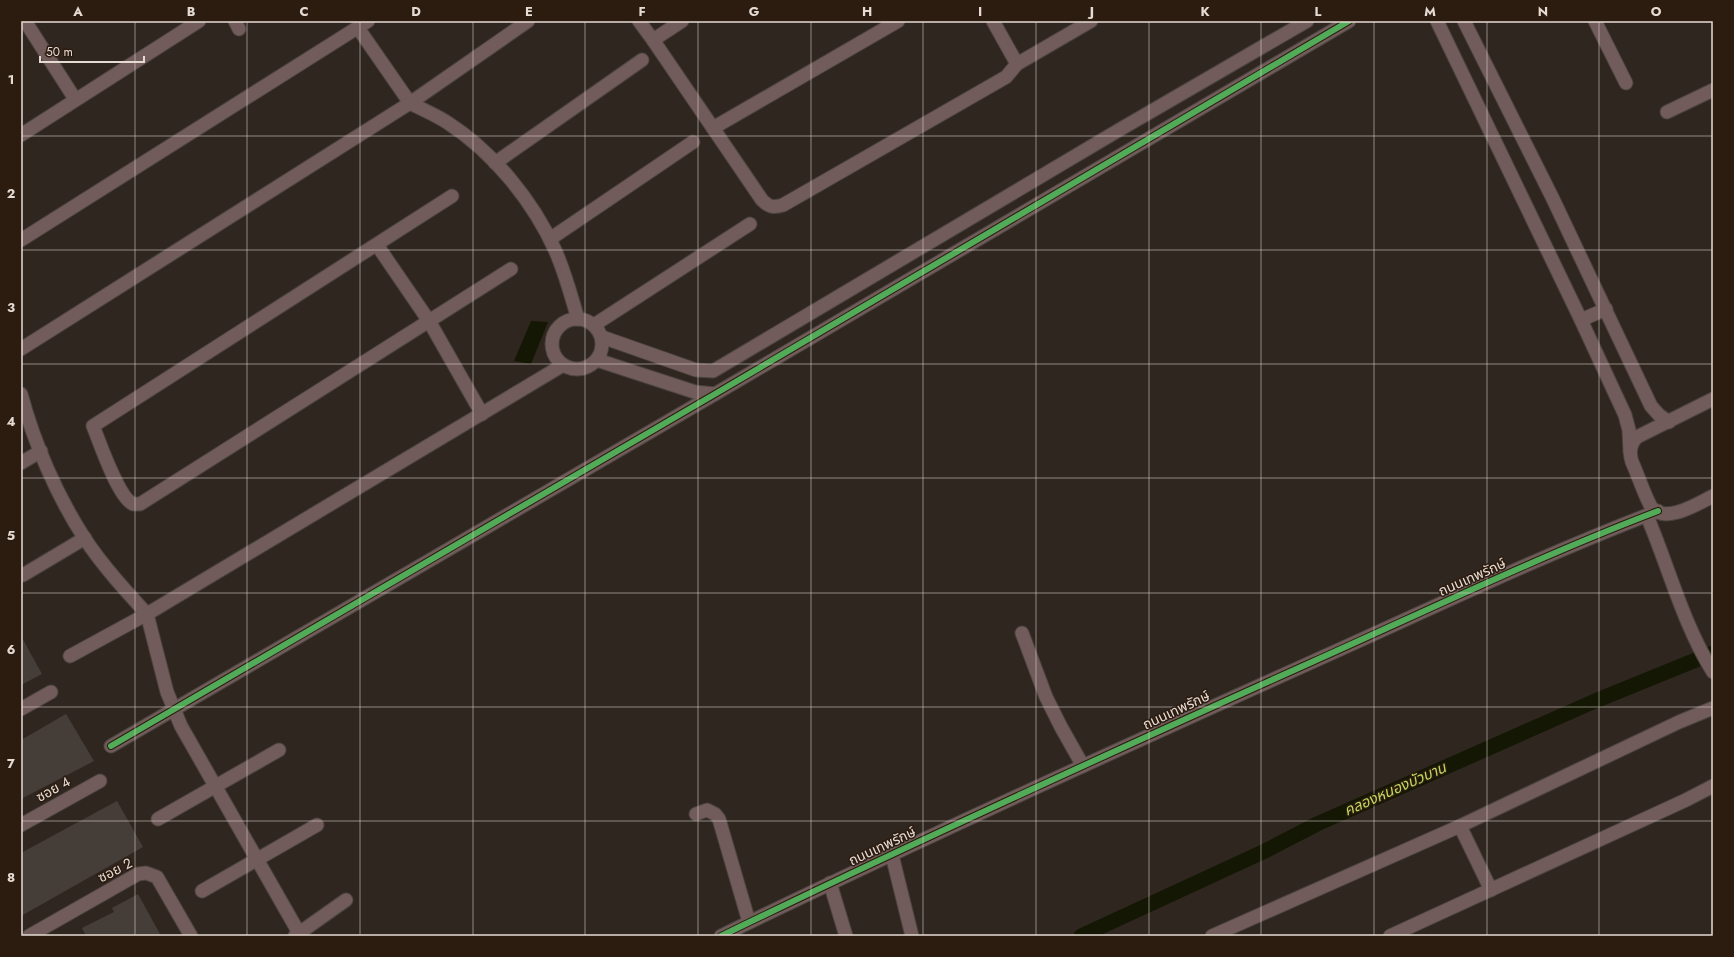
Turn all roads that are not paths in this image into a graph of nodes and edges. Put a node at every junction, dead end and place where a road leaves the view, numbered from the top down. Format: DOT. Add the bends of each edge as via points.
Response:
graph roads {
  1 [pos="198,21"];
  2 [pos="528,21"];
  3 [pos="639,21"];
  4 [pos="682,21"];
  5 [pos="898,21"];
  6 [pos="993,21"];
  7 [pos="1091,21"];
  8 [pos="1307,21"];
  9 [pos="1312,21"];
  10 [pos="1349,21"];
  11 [pos="1437,21"];
  12 [pos="1464,21"];
  13 [pos="1596,21"];
  14 [pos="26,24"];
  15 [pos="363,24"];
  16 [pos="1320,37"];
  17 [pos="652,40"];
  18 [pos="642,60"];
  19 [pos="1017,64"];
  20 [pos="1626,83"];
  21 [pos="1713,90"];
  22 [pos="75,100"];
  23 [pos="410,103"];
  24 [pos="1667,112"];
  25 [pos="713,128"];
  26 [pos="1119,130"];
  27 [pos="21,135"];
  28 [pos="693,142"];
  29 [pos="1130,149"];
  30 [pos="495,163"];
  31 [pos="452,196"];
  32 [pos="750,224"];
  33 [pos="550,239"];
  34 [pos="21,240"];
  35 [pos="377,245"];
  36 [pos="511,269"];
  37 [pos="1606,309"];
  38 [pos="578,319"];
  39 [pos="1581,320"];
  40 [pos="429,321"];
  41 [pos="594,325"];
  42 [pos="602,337"];
  43 [pos="21,349"];
  44 [pos="597,360"];
  45 [pos="563,366"];
  46 [pos="712,371"];
  47 [pos="21,394"];
  48 [pos="715,394"];
  49 [pos="1713,399"];
  50 [pos="482,414"];
  51 [pos="1669,422"];
  52 [pos="41,451"];
  53 [pos="1630,452"];
  54 [pos="21,462"];
  55 [pos="1713,496"];
  56 [pos="1652,514"];
  57 [pos="85,538"];
  58 [pos="22,575"];
  59 [pos="147,614"];
  60 [pos="1022,633"];
  61 [pos="70,656"];
  62 [pos="1713,672"];
  63 [pos="51,692"];
  64 [pos="1713,708"];
  65 [pos="21,709"];
  66 [pos="173,709"];
  67 [pos="111,746"];
  68 [pos="280,750"];
  69 [pos="1083,766"];
  70 [pos="100,781"];
  71 [pos="217,786"];
  72 [pos="1713,786"];
  73 [pos="696,814"];
  74 [pos="158,819"];
  75 [pos="317,824"];
  76 [pos="21,825"];
  77 [pos="1460,826"];
  78 [pos="892,855"];
  79 [pos="257,859"];
  80 [pos="830,883"];
  81 [pos="1491,890"];
  82 [pos="202,891"];
  83 [pos="346,900"];
  84 [pos="749,922"];
  85 [pos="1220,934"];
  86 [pos="297,935"];
  87 [pos="29,936"];
  88 [pos="191,936"];
  89 [pos="721,936"];
  90 [pos="846,936"];
  91 [pos="912,936"];
  92 [pos="1390,936"];
  1 -- 22 [label="street"];
  2 -- 23 [label="street"];
  3 -- 17 [label="street"];
  4 -- 17 [label="street"];
  5 -- 25 [label="street"];
  6 -- 19 [label="street"];
  7 -- 19 [label="street"];
  8 -- 26 [label="street"];
  9 -- 16 [label="street"];
  10 -- 16 [label="street"];
  11 -- 39 [label="street"];
  12 -- 37 [label="street"];
  13 -- 20 [label="street"];
  14 -- 22 [label="street"];
  15 -- 23 [label="street"];
  15 -- 34 [label="street"];
  16 -- 29 [label="street"];
  17 -- 25 [label="street"];
  18 -- 30 [label="street"];
  19 -- 25 [label="street" via="1006,77 774,208 762,200"];
  21 -- 24 [label="street"];
  22 -- 27 [label="street"];
  23 -- 30 [label="street" via="448,123"];
  23 -- 43 [label="street"];
  26 -- 29 [label="street"];
  26 -- 46 [label="street"];
  28 -- 33 [label="street"];
  29 -- 48 [label="street"];
  30 -- 33 [label="street" via="524,198"];
  31 -- 35 [label="street"];
  32 -- 41 [label="street"];
  33 -- 38 [label="street"];
  35 -- 40 [label="street"];
  35 -- 40 [label="street" via="93,426 126,499 133,504 140,504"];
  36 -- 40 [label="street"];
  37 -- 39 [label="street"];
  37 -- 51 [label="street" via="1652,406 1658,415"];
  38 -- 41 [label="street"];
  38 -- 45 [label="street" via="562,324 553,337 553,353"];
  39 -- 53 [label="street" via="1625,415"];
  40 -- 50 [label="street"];
  41 -- 42 [label="street"];
  42 -- 44 [label="street" via="602,349"];
  42 -- 46 [label="street" via="696,370"];
  44 -- 45 [label="street" via="590,366 578,370"];
  44 -- 48 [label="street" via="695,392"];
  45 -- 50 [label="street"];
  46 -- 48 [label="street"];
  47 -- 52 [label="street"];
  48 -- 66 [label="street"];
  49 -- 51 [label="street"];
  50 -- 59 [label="street"];
  51 -- 53 [label="street" via="1638,437"];
  52 -- 54 [label="street"];
  52 -- 57 [label="street" via="61,497"];
  53 -- 56 [label="street"];
  55 -- 56 [label="street, ถนนเทพรักษ์" via="1677,513"];
  56 -- 62 [label="street" via="1678,599 1705,660"];
  56 -- 69 [label="street, ถนนเทพรักษ์" via="1507,575"];
  57 -- 58 [label="street"];
  57 -- 59 [label="street" via="113,576"];
  59 -- 61 [label="street"];
  59 -- 66 [label="street"];
  60 -- 69 [label="street" via="1046,697"];
  63 -- 65 [label="street"];
  64 -- 77 [label="street"];
  66 -- 67 [label="street"];
  66 -- 71 [label="street"];
  68 -- 71 [label="street"];
  69 -- 78 [label="street, ถนนเทพรักษ์"];
  70 -- 76 [label="street, ซอย 4"];
  71 -- 74 [label="street"];
  71 -- 79 [label="street"];
  72 -- 81 [label="street"];
  73 -- 84 [label="street" via="707,810 715,814 719,820"];
  75 -- 79 [label="street"];
  77 -- 81 [label="street"];
  77 -- 85 [label="street"];
  78 -- 80 [label="street, ถนนเทพรักษ์"];
  78 -- 91 [label="street"];
  79 -- 82 [label="street"];
  79 -- 86 [label="street"];
  80 -- 84 [label="street, ถนนเทพรักษ์"];
  80 -- 90 [label="street"];
  81 -- 92 [label="street"];
  83 -- 86 [label="street"];
  84 -- 89 [label="street, ถนนเทพรักษ์"];
  87 -- 88 [label="street, ซอย 2" via="138,874 146,873 157,877"];
}
